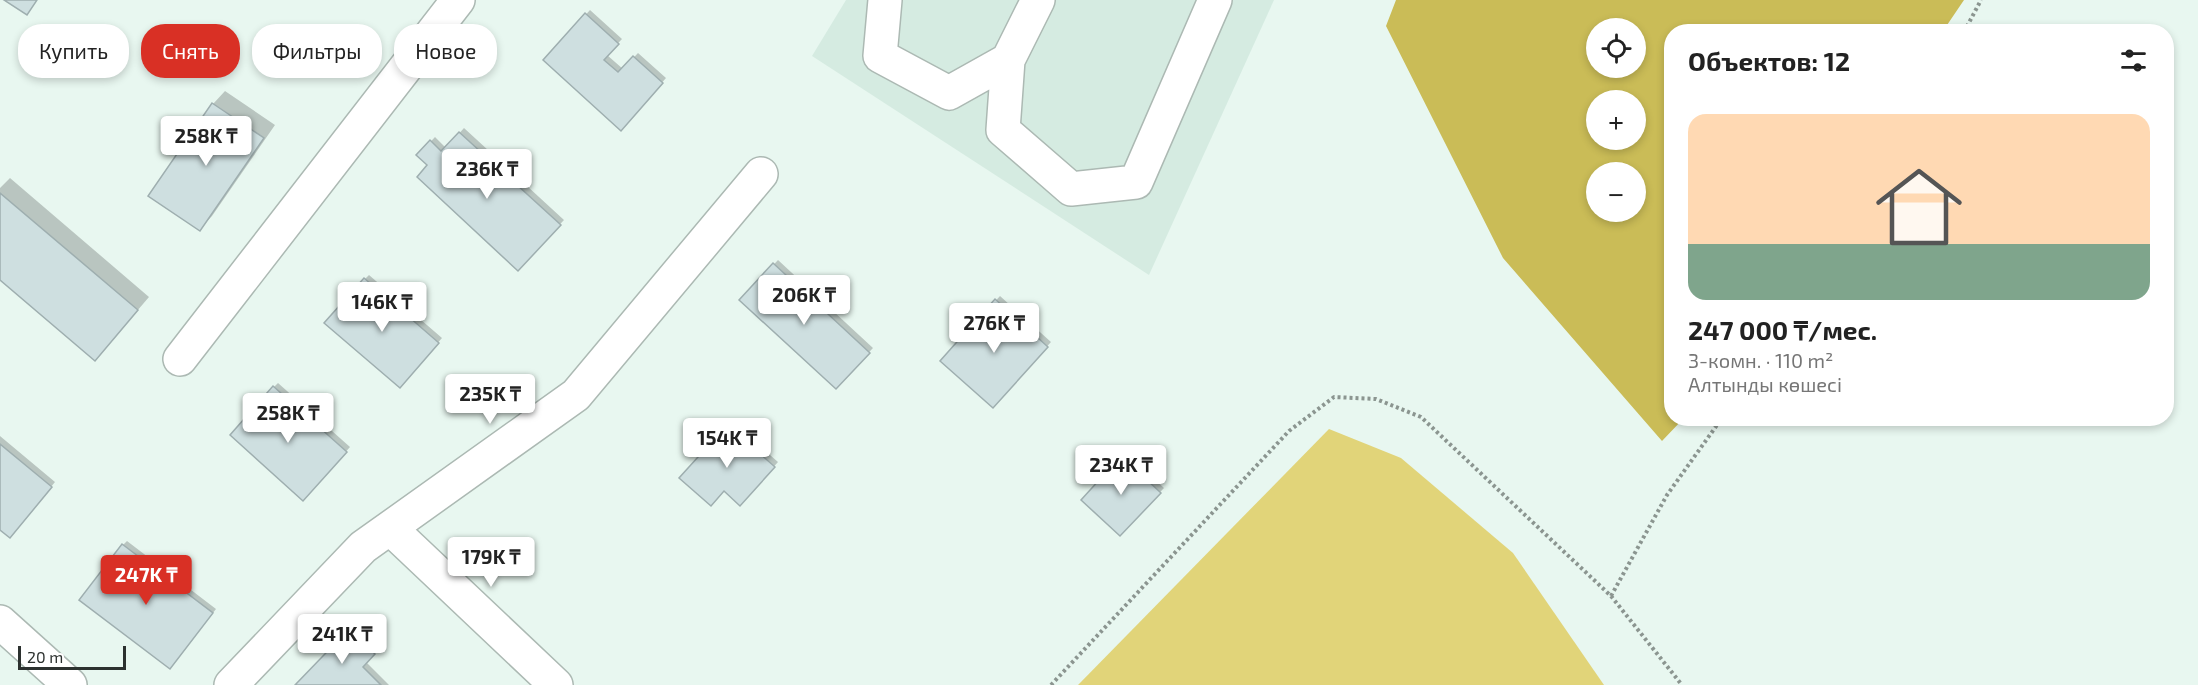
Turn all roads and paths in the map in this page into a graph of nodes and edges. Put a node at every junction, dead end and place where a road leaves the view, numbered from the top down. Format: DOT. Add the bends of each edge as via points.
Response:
graph roads {
  1 [pos="458,0"];
  2 [pos="885,0"];
  3 [pos="1038,0"];
  4 [pos="1215,0"];
  5 [pos="1981,0"];
  6 [pos="1968,24"];
  7 [pos="1008,60"];
  8 [pos="761,174"];
  9 [pos="180,359"];
  10 [pos="1716,426"];
  11 [pos="390,528"];
  12 [pos="1611,596"];
  13 [pos="0,622"];
  14 [pos="70,685"];
  15 [pos="231,685"];
  16 [pos="556,685"];
  17 [pos="1051,685"];
  18 [pos="1682,685"];
  1 -- 9 [label="street"];
  2 -- 7 [label="street" via="880,56 949,93"];
  3 -- 7 [label="street"];
  4 -- 7 [label="street" via="1136,182 1071,189 1003,130"];
  5 -- 6 [label="path"];
  8 -- 11 [label="street" via="576,395"];
  10 -- 12 [label="path" via="1668,495"];
  11 -- 15 [label="street" via="363,547"];
  11 -- 16 [label="street"];
  12 -- 17 [label="path" via="1421,417 1376,399 1334,397 1289,430"];
  12 -- 18 [label="path"];
  13 -- 14 [label="street"];
}
